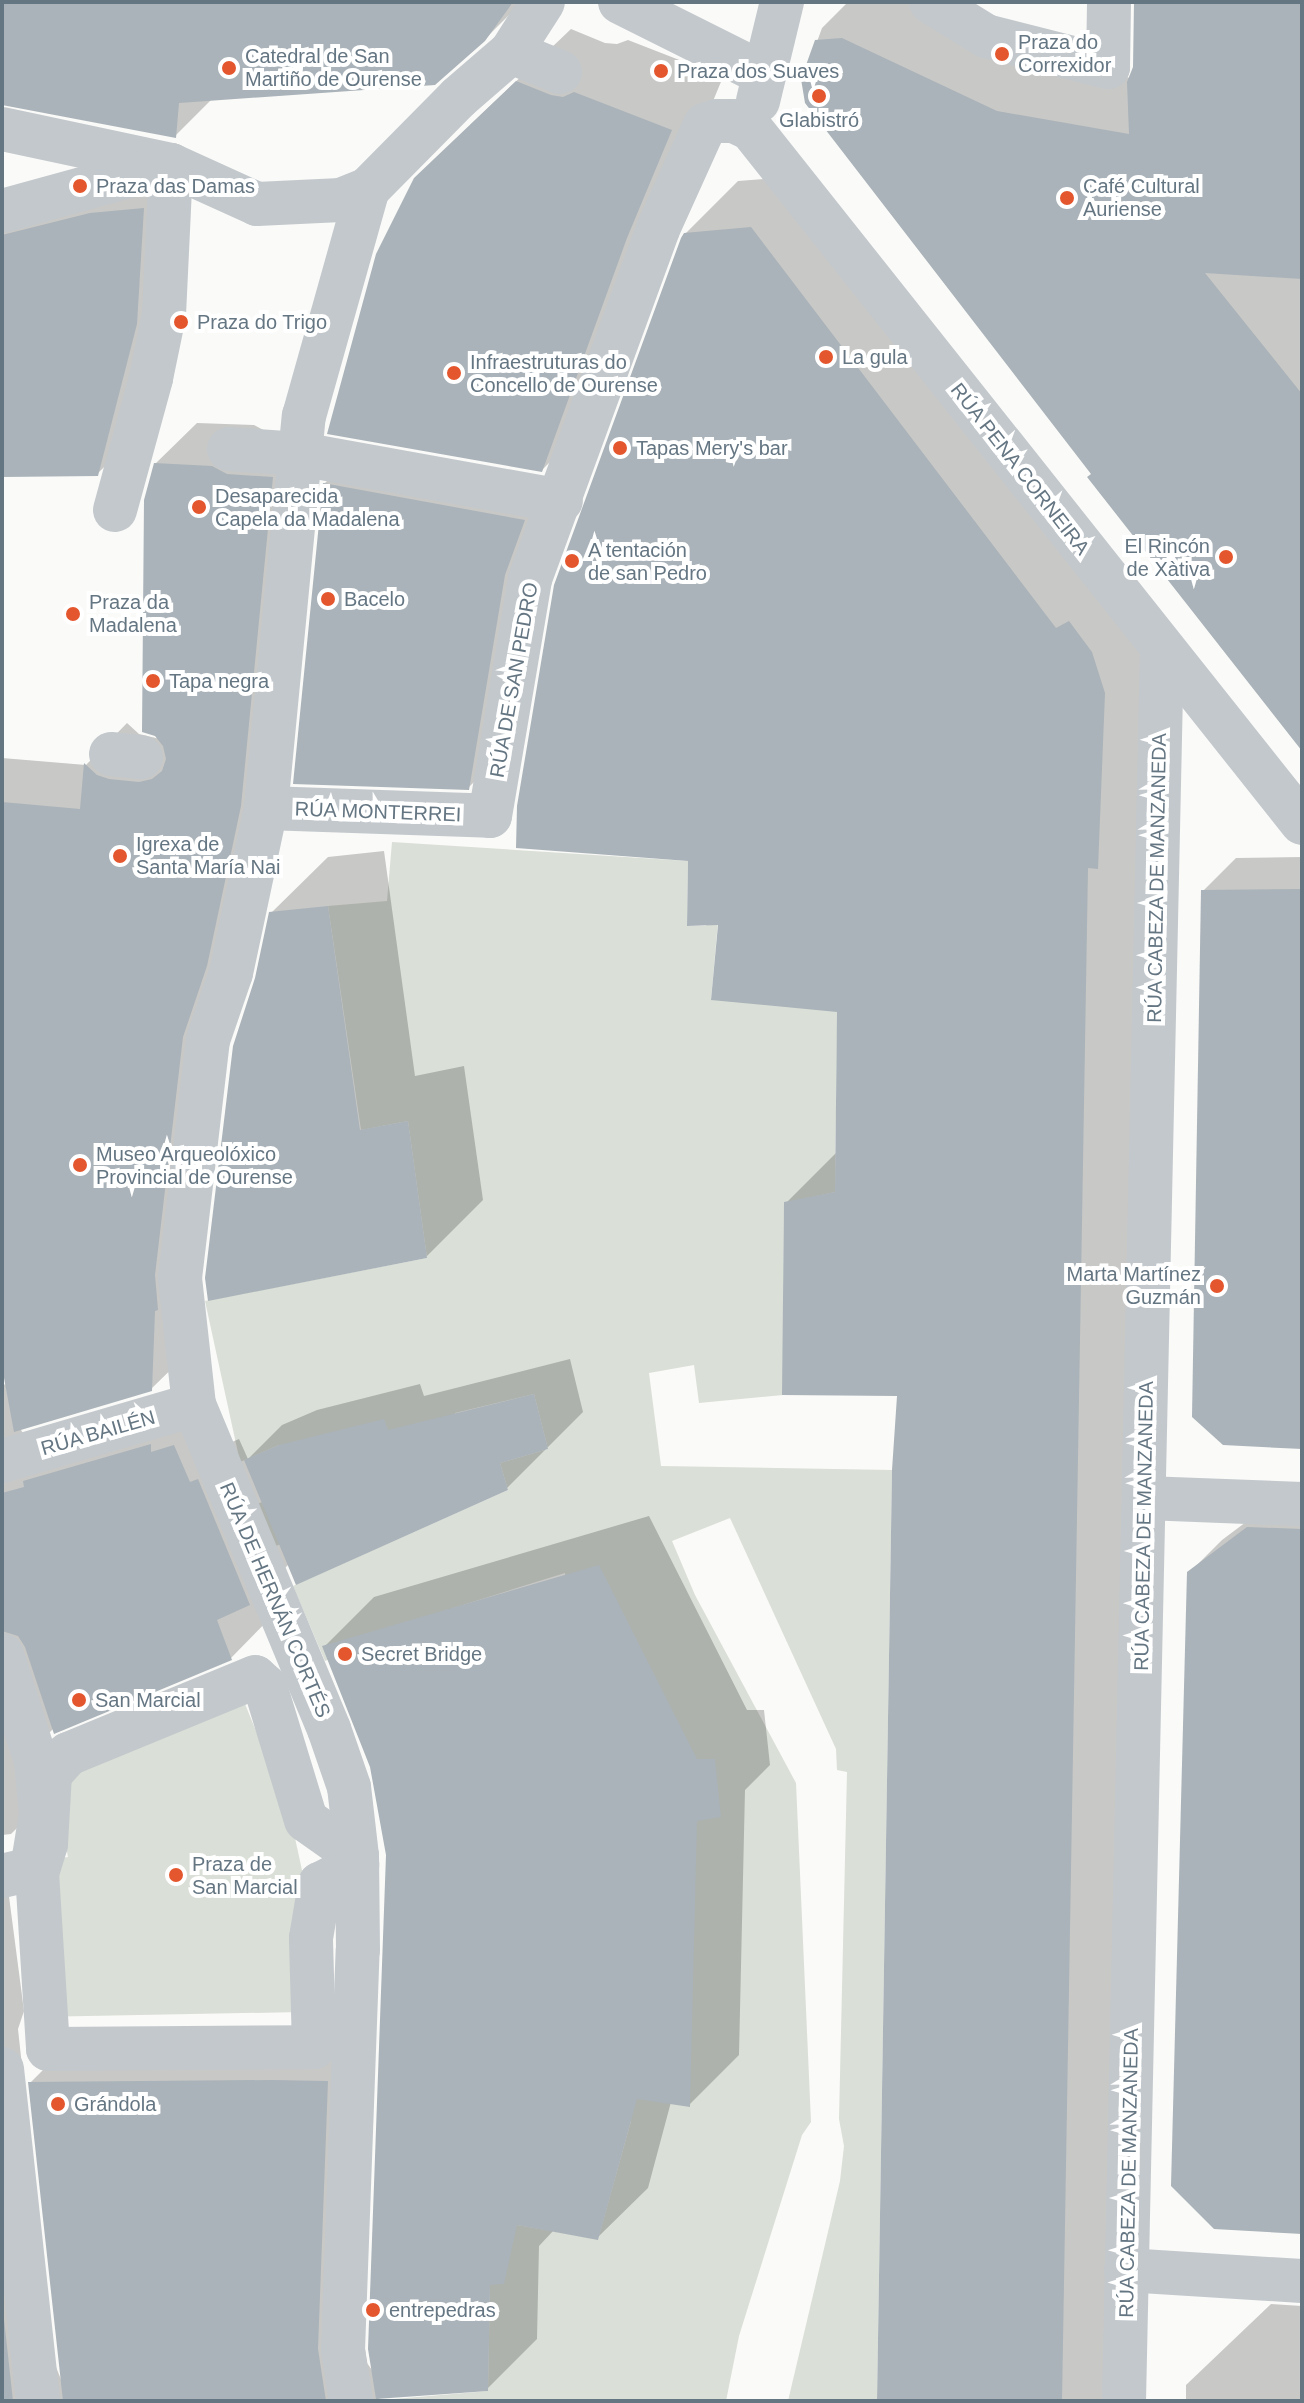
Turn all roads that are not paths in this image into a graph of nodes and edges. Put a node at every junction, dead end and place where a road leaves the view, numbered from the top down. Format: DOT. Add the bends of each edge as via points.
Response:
graph roads {
  1 [pos="543,2"];
  2 [pos="620,2"];
  3 [pos="782,2"];
  4 [pos="931,2"];
  5 [pos="1109,2"];
  6 [pos="511,52"];
  7 [pos="560,72"];
  8 [pos="764,74"];
  9 [pos="718,123"];
  10 [pos="2,129"];
  11 [pos="171,165"];
  12 [pos="368,189"];
  13 [pos="2,211"];
  14 [pos="229,449"];
  15 [pos="300,454"];
  16 [pos="561,501"];
  17 [pos="115,510"];
  18 [pos="1162,650"];
  19 [pos="266,808"];
  20 [pos="490,816"];
  21 [pos="1302,823"];
  22 [pos="194,1405"];
  23 [pos="2,1461"];
  24 [pos="1145,1498"];
  25 [pos="1302,1504"];
  26 [pos="2,1655"];
  27 [pos="357,1860"];
  28 [pos="2,1876"];
  29 [pos="2,2069"];
  30 [pos="1126,2270"];
  31 [pos="1302,2281"];
  32 [pos="38,2401"];
  33 [pos="351,2401"];
  34 [pos="1124,2401"];
  1 -- 6 [label="street"];
  2 -- 8 [label="street"];
  3 -- 8 [label="street"];
  4 -- 5 [label="street" via="986,36 1108,67"];
  6 -- 7 [label="street"];
  6 -- 12 [label="street"];
  8 -- 9 [label="street"];
  9 -- 16 [label="street, RÚA DE SAN PEDRO" via="658,229"];
  9 -- 18 [label="street, RÚA PENA CORNEIRA"];
  10 -- 11 [label="street"];
  11 -- 12 [label="street" via="257,204 341,200"];
  11 -- 13 [label="street"];
  11 -- 17 [label="street" via="164,315 144,446"];
  12 -- 15 [label="street, RÚA DE HERNÁN CORTÉS" via="304,416"];
  14 -- 15 [label="street"];
  15 -- 16 [label="street"];
  15 -- 19 [label="street, RÚA DE HERNÁN CORTÉS"];
  16 -- 20 [label="street, RÚA DE SAN PEDRO" via="530,579"];
  18 -- 21 [label="street, RÚA PENA CORNEIRA"];
  18 -- 24 [label="street, RÚA CABEZA DE MANZANEDA"];
  19 -- 20 [label="street, RÚA MONTERREI"];
  19 -- 22 [label="street, RÚA DE HERNÁN CORTÉS" via="231,973 206,1055 180,1278"];
  22 -- 23 [label="street, RÚA BAILÉN"];
  22 -- 27 [label="street, RÚA DE HERNÁN CORTÉS" via="329,1729 349,1787"];
  24 -- 25 [label="street"];
  24 -- 30 [label="street, RÚA CABEZA DE MANZANEDA"];
  26 -- 28 [label="street" via="36,1761 41,1814 32,1869"];
  27 -- 27 [label="street" via="320,1884 311,1938 314,2047 48,2049 37,1873 46,1844 50,1774 68,1754 255,1677 265,1686 306,1820"];
  27 -- 33 [label="street, RÚA DE HERNÁN CORTÉS" via="357,2038 343,2350"];
  29 -- 32 [label="street"];
  30 -- 31 [label="street"];
  30 -- 34 [label="street, RÚA CABEZA DE MANZANEDA"];
}
